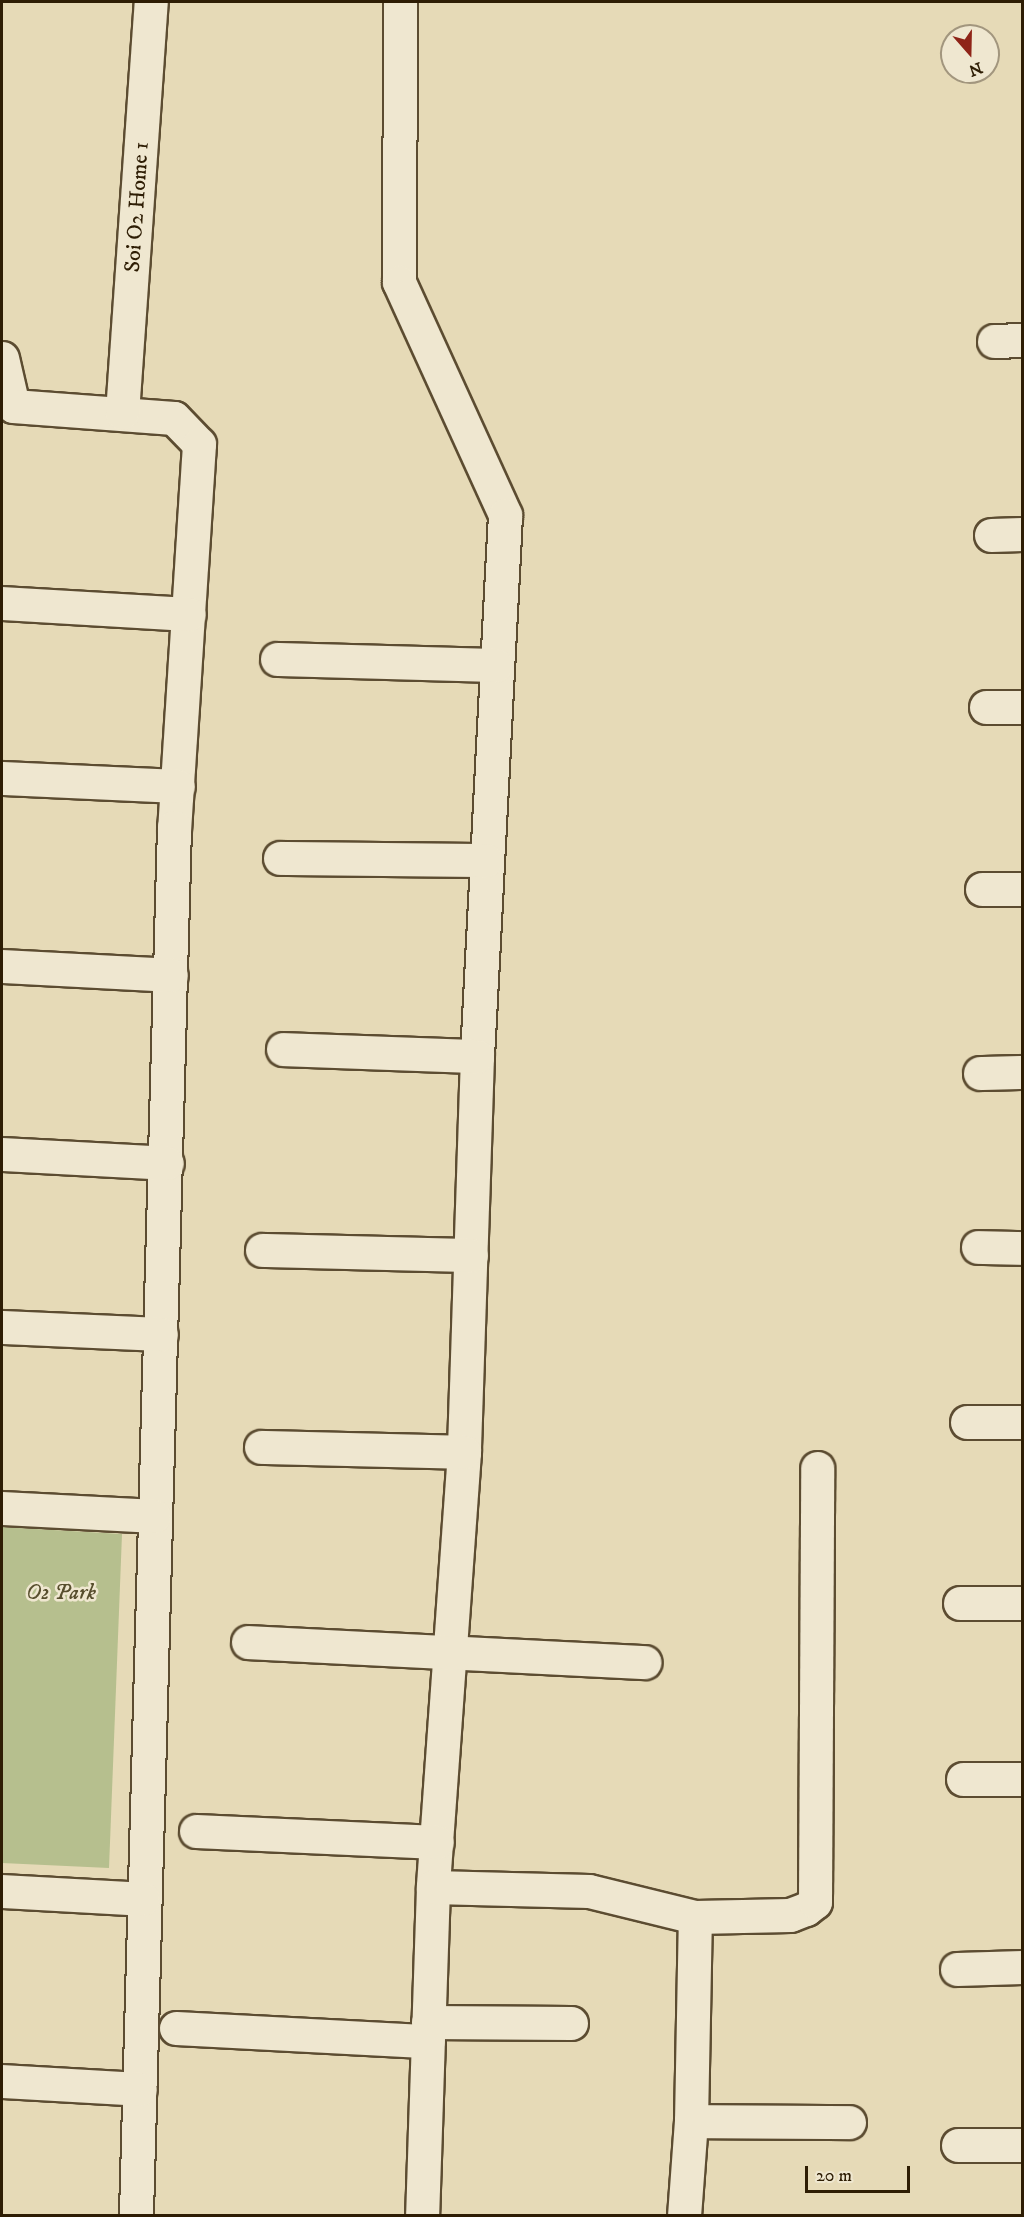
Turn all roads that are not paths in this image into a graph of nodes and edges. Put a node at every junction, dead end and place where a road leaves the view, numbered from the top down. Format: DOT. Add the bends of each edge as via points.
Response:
graph roads {
  1 [pos="151,2"];
  2 [pos="400,2"];
  3 [pos="2,358"];
  4 [pos="7,406"];
  5 [pos="122,413"];
  6 [pos="2,603"];
  7 [pos="189,614"];
  8 [pos="277,659"];
  9 [pos="496,665"];
  10 [pos="986,707"];
  11 [pos="1023,707"];
  12 [pos="2,778"];
  13 [pos="178,786"];
  14 [pos="280,858"];
  15 [pos="486,860"];
  16 [pos="982,889"];
  17 [pos="1023,889"];
  18 [pos="2,966"];
  19 [pos="171,975"];
  20 [pos="283,1049"];
  21 [pos="477,1056"];
  22 [pos="1023,1072"];
  23 [pos="980,1073"];
  24 [pos="2,1154"];
  25 [pos="167,1163"];
  26 [pos="978,1247"];
  27 [pos="1023,1248"];
  28 [pos="262,1250"];
  29 [pos="471,1255"];
  30 [pos="2,1327"];
  31 [pos="161,1334"];
  32 [pos="967,1422"];
  33 [pos="1023,1422"];
  34 [pos="261,1447"];
  35 [pos="464,1452"];
  36 [pos="817,1468"];
  37 [pos="2,1508"];
  38 [pos="154,1516"];
  39 [pos="960,1603"];
  40 [pos="1023,1603"];
  41 [pos="248,1642"];
  42 [pos="451,1654"];
  43 [pos="644,1662"];
  44 [pos="963,1779"];
  45 [pos="1023,1779"];
  46 [pos="196,1831"];
  47 [pos="437,1842"];
  48 [pos="433,1887"];
  49 [pos="2,1891"];
  50 [pos="143,1899"];
  51 [pos="695,1917"];
  52 [pos="1023,1967"];
  53 [pos="957,1969"];
  54 [pos="571,2023"];
  55 [pos="176,2028"];
  56 [pos="428,2032"];
  57 [pos="2,2081"];
  58 [pos="140,2089"];
  59 [pos="691,2121"];
  60 [pos="849,2122"];
  61 [pos="958,2145"];
  62 [pos="1023,2145"];
  63 [pos="136,2216"];
  64 [pos="422,2216"];
  65 [pos="684,2216"];
  1 -- 5 [label="street, Soi O2 Home 1"];
  2 -- 9 [label="street" via="399,282 502,505"];
  3 -- 4 [label="street"];
  4 -- 5 [label="street"];
  5 -- 7 [label="street" via="174,418 199,444"];
  6 -- 7 [label="street"];
  7 -- 13 [label="street"];
  8 -- 9 [label="street"];
  9 -- 15 [label="street"];
  10 -- 11 [label="street"];
  12 -- 13 [label="street"];
  13 -- 19 [label="street"];
  14 -- 15 [label="street"];
  15 -- 21 [label="street"];
  16 -- 17 [label="street"];
  18 -- 19 [label="street"];
  19 -- 25 [label="street"];
  20 -- 21 [label="street"];
  21 -- 29 [label="street"];
  22 -- 23 [label="street"];
  24 -- 25 [label="street"];
  25 -- 31 [label="street"];
  26 -- 27 [label="street"];
  28 -- 29 [label="street"];
  29 -- 35 [label="street"];
  30 -- 31 [label="street"];
  31 -- 38 [label="street"];
  32 -- 33 [label="street"];
  34 -- 35 [label="street"];
  35 -- 42 [label="street"];
  36 -- 51 [label="street" via="815,1902 790,1915"];
  37 -- 38 [label="street"];
  38 -- 50 [label="street"];
  39 -- 40 [label="street"];
  41 -- 42 [label="street"];
  42 -- 43 [label="street"];
  42 -- 47 [label="street"];
  44 -- 45 [label="street"];
  46 -- 47 [label="street"];
  47 -- 48 [label="street"];
  48 -- 51 [label="street" via="589,1891"];
  48 -- 56 [label="street"];
  49 -- 50 [label="street"];
  50 -- 58 [label="street"];
  51 -- 59 [label="street"];
  52 -- 53 [label="street"];
  54 -- 56 [label="street"];
  55 -- 56 [label="street"];
  56 -- 64 [label="street"];
  57 -- 58 [label="street"];
  58 -- 63 [label="street"];
  59 -- 60 [label="street"];
  59 -- 65 [label="street"];
  61 -- 62 [label="street"];
}
